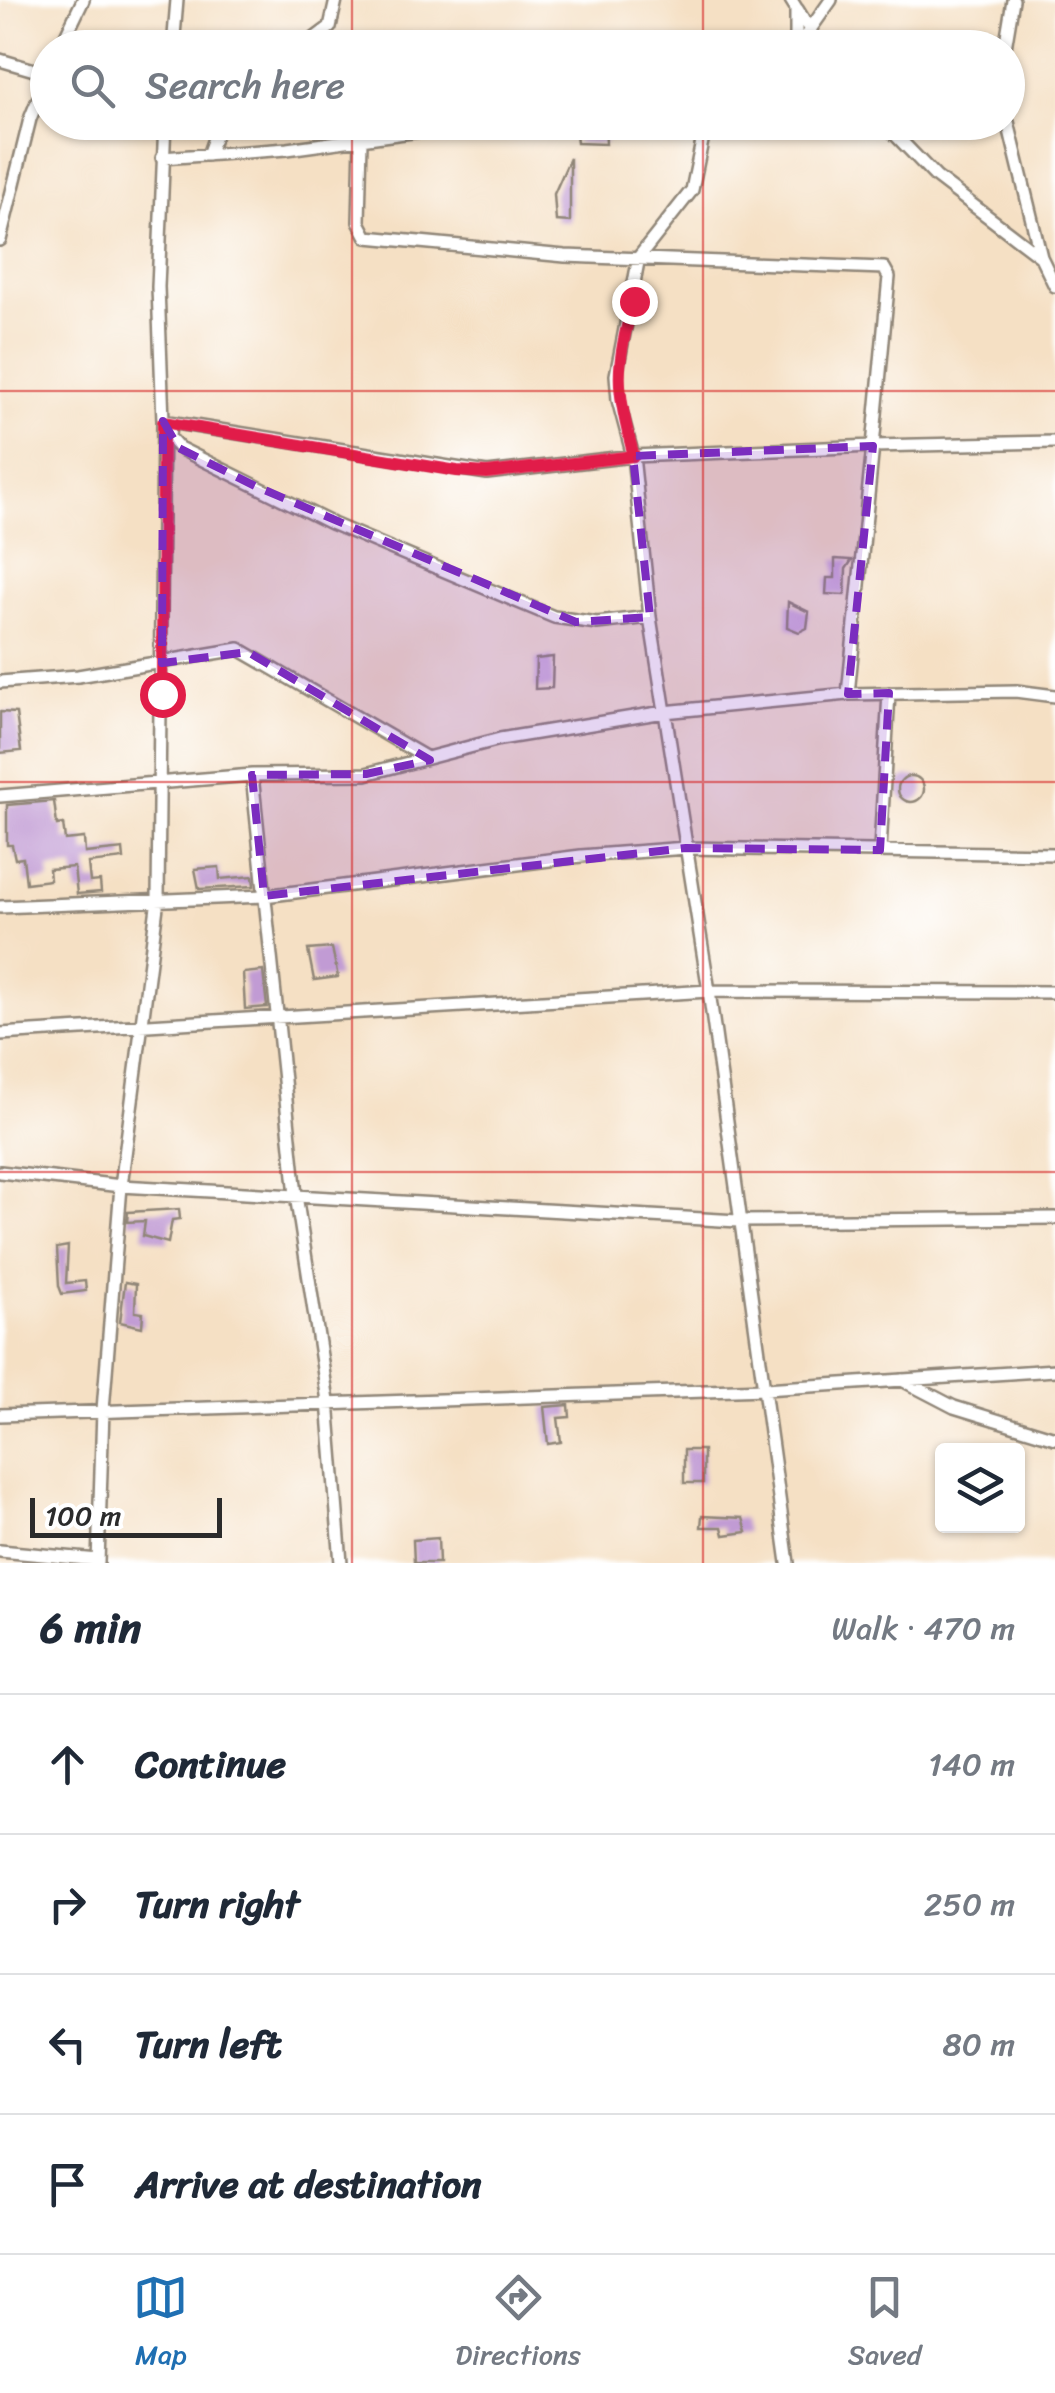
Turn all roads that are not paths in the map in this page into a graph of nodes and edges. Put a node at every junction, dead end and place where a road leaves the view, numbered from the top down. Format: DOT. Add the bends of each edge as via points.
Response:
graph roads {
  1 [pos="83,0"];
  2 [pos="177,0"];
  3 [pos="336,0"];
  4 [pos="831,0"];
  5 [pos="1014,0"];
  6 [pos="794,4"];
  7 [pos="69,30"];
  8 [pos="174,30"];
  9 [pos="326,30"];
  10 [pos="795,30"];
  11 [pos="810,30"];
  12 [pos="1008,30"];
  13 [pos="0,60"];
  14 [pos="30,69"];
  15 [pos="30,118"];
  16 [pos="164,140"];
  17 [pos="213,140"];
  18 [pos="361,140"];
  19 [pos="702,140"];
  20 [pos="900,140"];
  21 [pos="1012,140"];
  22 [pos="208,155"];
  23 [pos="162,158"];
  24 [pos="0,240"];
  25 [pos="639,256"];
  26 [pos="1041,257"];
  27 [pos="1055,286"];
  28 [pos="166,422"];
  29 [pos="1055,442"];
  30 [pos="873,446"];
  31 [pos="634,456"];
  32 [pos="650,617"];
  33 [pos="162,663"];
  34 [pos="0,682"];
  35 [pos="890,692"];
  36 [pos="848,694"];
  37 [pos="1055,696"];
  38 [pos="664,712"];
  39 [pos="425,758"];
  40 [pos="252,775"];
  41 [pos="162,784"];
  42 [pos="0,796"];
  43 [pos="686,848"];
  44 [pos="880,850"];
  45 [pos="1055,854"];
  46 [pos="264,896"];
  47 [pos="158,900"];
  48 [pos="0,907"];
  49 [pos="709,991"];
  50 [pos="1055,992"];
  51 [pos="278,1018"];
  52 [pos="142,1025"];
  53 [pos="0,1034"];
  54 [pos="0,1172"];
  55 [pos="121,1186"];
  56 [pos="296,1195"];
  57 [pos="1055,1218"];
  58 [pos="738,1221"];
  59 [pos="1055,1370"];
  60 [pos="902,1380"];
  61 [pos="765,1389"];
  62 [pos="328,1401"];
  63 [pos="102,1410"];
  64 [pos="0,1414"];
  65 [pos="1055,1438"];
  66 [pos="0,1551"];
  67 [pos="98,1562"];
  68 [pos="341,1563"];
  69 [pos="788,1563"];
  1 -- 7 [label="street"];
  2 -- 8 [label="street"];
  3 -- 9 [label="street"];
  4 -- 11 [label="street"];
  5 -- 12 [label="street"];
  6 -- 10 [label="street"];
  6 -- 11 [label="street"];
  13 -- 14 [label="street"];
  15 -- 24 [label="street"];
  16 -- 23 [label="street"];
  17 -- 22 [label="street"];
  18 -- 22 [label="street"];
  18 -- 25 [label="street" via="359,222 367,236 522,254"];
  19 -- 25 [label="street" via="692,190"];
  20 -- 26 [label="street" via="936,177"];
  21 -- 26 [label="street"];
  22 -- 23 [label="street"];
  23 -- 28 [label="street" via="158,287"];
  25 -- 30 [label="street" via="884,268"];
  25 -- 31 [label="street" via="616,375"];
  26 -- 27 [label="street"];
  28 -- 31 [label="street" via="457,471"];
  28 -- 32 [label="street" via="179,448 333,524 554,617"];
  28 -- 33 [label="street"];
  29 -- 30 [label="street"];
  30 -- 31 [label="street"];
  30 -- 36 [label="street"];
  31 -- 32 [label="street"];
  32 -- 38 [label="street"];
  33 -- 34 [label="street"];
  33 -- 39 [label="street" via="228,649 248,652"];
  33 -- 41 [label="street"];
  35 -- 36 [label="street"];
  35 -- 37 [label="street" via="1016,690"];
  35 -- 44 [label="street"];
  36 -- 38 [label="street"];
  38 -- 39 [label="street"];
  38 -- 43 [label="street"];
  39 -- 40 [label="street" via="366,774"];
  40 -- 41 [label="street"];
  40 -- 46 [label="street"];
  41 -- 42 [label="street"];
  41 -- 47 [label="street"];
  43 -- 44 [label="street"];
  43 -- 46 [label="street"];
  43 -- 49 [label="street"];
  44 -- 45 [label="street"];
  46 -- 47 [label="street"];
  46 -- 51 [label="street"];
  47 -- 48 [label="street"];
  47 -- 52 [label="street"];
  49 -- 50 [label="street"];
  49 -- 51 [label="street"];
  49 -- 58 [label="street"];
  51 -- 52 [label="street"];
  51 -- 56 [label="street"];
  52 -- 53 [label="street"];
  52 -- 55 [label="street"];
  54 -- 55 [label="street"];
  55 -- 56 [label="street"];
  55 -- 63 [label="street"];
  56 -- 58 [label="street"];
  56 -- 62 [label="street"];
  57 -- 58 [label="street"];
  58 -- 61 [label="street"];
  59 -- 60 [label="street"];
  60 -- 61 [label="street"];
  60 -- 65 [label="street" via="943,1403"];
  61 -- 62 [label="street"];
  61 -- 69 [label="street"];
  62 -- 63 [label="street"];
  62 -- 68 [label="street"];
  63 -- 64 [label="street"];
  63 -- 67 [label="street"];
  66 -- 67 [label="street"];
}
